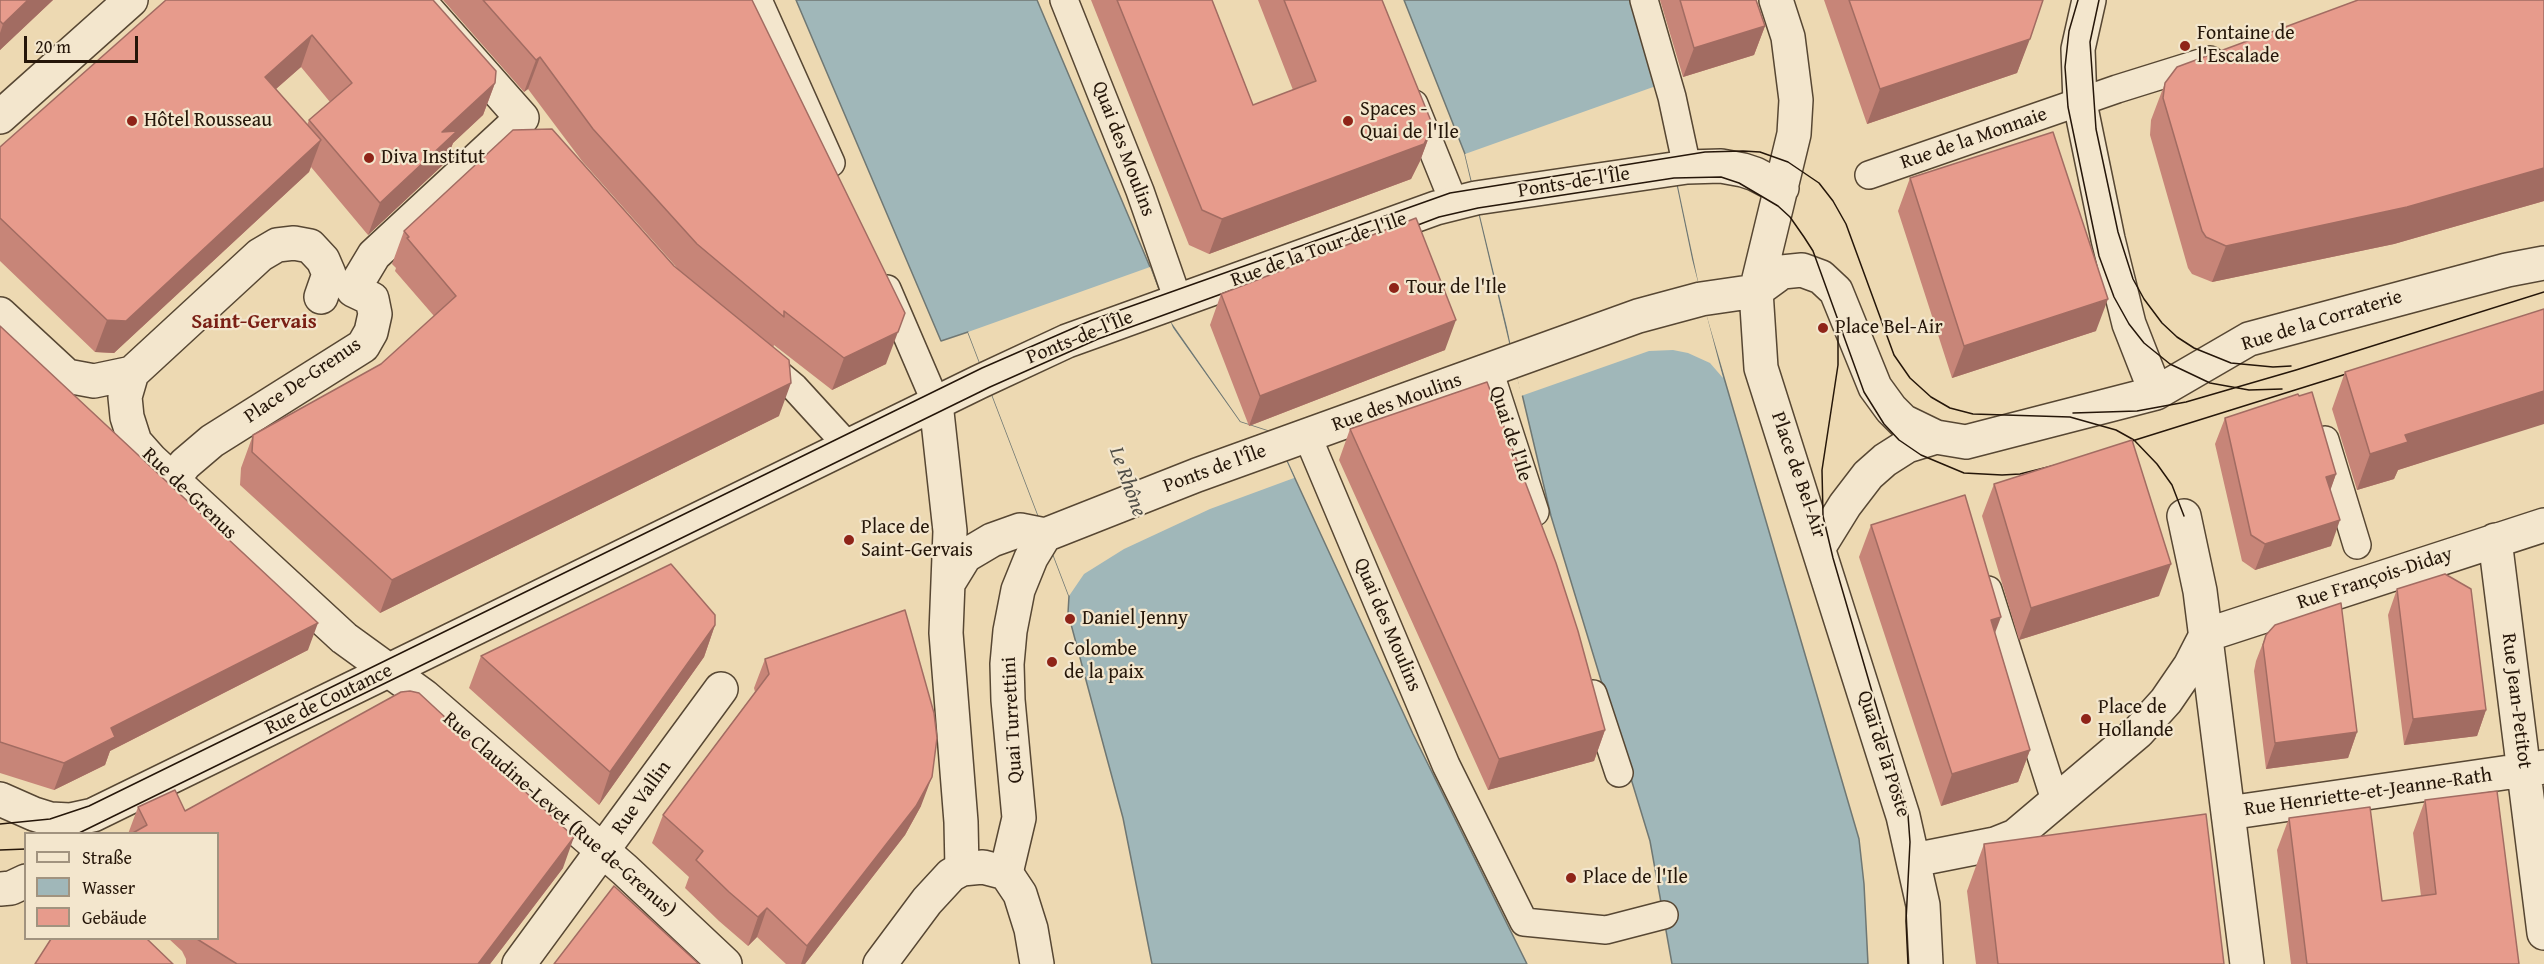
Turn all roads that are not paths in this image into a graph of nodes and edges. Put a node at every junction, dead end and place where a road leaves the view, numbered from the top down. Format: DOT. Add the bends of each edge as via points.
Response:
graph roads {
  1 [pos="131,0"];
  2 [pos="418,0"];
  3 [pos="758,0"];
  4 [pos="1064,0"];
  5 [pos="1644,0"];
  6 [pos="1776,0"];
  7 [pos="2089,0"];
  8 [pos="2231,54"];
  9 [pos="1406,84"];
  10 [pos="2080,103"];
  11 [pos="5,105"];
  12 [pos="1679,167"];
  13 [pos="1869,175"];
  14 [pos="838,181"];
  15 [pos="1782,188"];
  16 [pos="1465,201"];
  17 [pos="2544,262"];
  18 [pos="876,266"];
  19 [pos="1756,291"];
  20 [pos="321,297"];
  21 [pos="1171,303"];
  22 [pos="0,314"];
  23 [pos="742,344"];
  24 [pos="1502,366"];
  25 [pos="132,373"];
  26 [pos="2156,393"];
  27 [pos="936,403"];
  28 [pos="2317,414"];
  29 [pos="1936,437"];
  30 [pos="1293,440"];
  31 [pos="848,446"];
  32 [pos="172,481"];
  33 [pos="2184,516"];
  34 [pos="2544,525"];
  35 [pos="1045,535"];
  36 [pos="1544,540"];
  37 [pos="2495,540"];
  38 [pos="2357,545"];
  39 [pos="1819,547"];
  40 [pos="1981,568"];
  41 [pos="948,592"];
  42 [pos="2206,635"];
  43 [pos="389,670"];
  44 [pos="1587,673"];
  45 [pos="721,689"];
  46 [pos="2534,768"];
  47 [pos="1619,773"];
  48 [pos="0,798"];
  49 [pos="2056,803"];
  50 [pos="2229,813"];
  51 [pos="86,824"];
  52 [pos="603,851"];
  53 [pos="1914,860"];
  54 [pos="962,869"];
  55 [pos="1006,873"];
  56 [pos="24,882"];
  57 [pos="0,890"];
  58 [pos="1664,915"];
  59 [pos="2544,933"];
  60 [pos="519,964"];
  61 [pos="725,964"];
  62 [pos="880,964"];
  63 [pos="1037,964"];
  64 [pos="1926,964"];
  65 [pos="2247,964"];
  1 -- 11 [label="street"];
  2 -- 32 [label="street, Place De-Grenus" via="531,129 374,255 354,290 372,299 375,314 363,346 212,441"];
  3 -- 14 [label="street"];
  4 -- 21 [label="street, Quai des Moulins" via="1140,191"];
  5 -- 12 [label="street" via="1672,97"];
  6 -- 15 [label="street, Place de Bel-Air" via="1788,37 1796,100 1794,134"];
  7 -- 10 [label="street" via="2078,49"];
  8 -- 10 [label="street, Rue de la Monnaie"];
  9 -- 16 [label="street"];
  10 -- 13 [label="street, Rue de la Monnaie"];
  10 -- 26 [label="street" via="2129,324"];
  12 -- 15 [label="street" via="1743,170"];
  12 -- 16 [label="street, Ponts-de-l'Île"];
  15 -- 19 [label="street, Place de Bel-Air"];
  16 -- 21 [label="street, Rue de la Tour-de-l'Ile"];
  17 -- 26 [label="street, Rue de la Corraterie" via="2249,339"];
  18 -- 27 [label="street"];
  19 -- 24 [label="street" via="1701,299 1638,316"];
  19 -- 29 [label="street" via="1782,272 1802,270 1821,277 1836,291 1875,387 1890,409"];
  19 -- 39 [label="street, Place de Bel-Air" via="1761,368"];
  20 -- 25 [label="street" via="329,274 323,260 310,246 277,245 260,255"];
  21 -- 27 [label="street, Ponts-de-l'Île" via="1067,341"];
  22 -- 25 [label="street" via="67,376 94,381"];
  23 -- 31 [label="street" via="794,387"];
  24 -- 30 [label="street, Rue des Moulins"];
  24 -- 36 [label="street, Quai de l'Ile"];
  25 -- 32 [label="street, Rue de-Grenus" via="125,397 135,442"];
  26 -- 29 [label="street, Rue de la Corraterie" via="1979,441 1955,442"];
  27 -- 31 [label="street"];
  27 -- 41 [label="street" via="950,531"];
  28 -- 38 [label="street"];
  29 -- 39 [label="street, Place de Bel-Air" via="1907,446 1868,475"];
  30 -- 35 [label="street, Ponts de l'Île"];
  30 -- 58 [label="street, Quai des Moulins" via="1524,922 1606,930"];
  31 -- 43 [label="street, Rue de Coutance"];
  32 -- 43 [label="street, Rue de-Grenus" via="344,639"];
  33 -- 42 [label="street"];
  34 -- 37 [label="street, Rue François-Diday"];
  35 -- 41 [label="street, Ponts de l'Île" via="1020,530 992,540 965,556"];
  35 -- 55 [label="street, Quai Turrettini" via="1018,590 1006,664 1019,818"];
  37 -- 42 [label="street, Rue François-Diday"];
  37 -- 46 [label="street, Rue Jean-Petitot"];
  39 -- 53 [label="street, Quai de la Poste"];
  40 -- 49 [label="street"];
  41 -- 54 [label="street" via="946,633"];
  42 -- 49 [label="street" via="2190,666 2159,709"];
  42 -- 50 [label="street"];
  43 -- 51 [label="street, Rue de Coutance"];
  43 -- 52 [label="street, Rue Claudine-Levet (Rue de-Grenus)"];
  44 -- 47 [label="street"];
  45 -- 52 [label="street, Rue Vallin"];
  46 -- 50 [label="street, Rue Henriette-et-Jeanne-Rath"];
  46 -- 59 [label="street, Rue Jean-Petitot"];
  48 -- 51 [label="street, Rue de Coutance" via="50,819"];
  49 -- 53 [label="street" via="2015,836 1995,844"];
  50 -- 65 [label="street"];
  52 -- 60 [label="street, Rue Vallin"];
  52 -- 61 [label="street, Rue Claudine-Levet (Rue de-Grenus)"];
  53 -- 64 [label="street, Quai de la Poste" via="1923,905"];
  54 -- 55 [label="street" via="983,867"];
  54 -- 62 [label="street" via="927,901"];
  55 -- 63 [label="street" via="1020,894"];
  56 -- 57 [label="street"];
}
